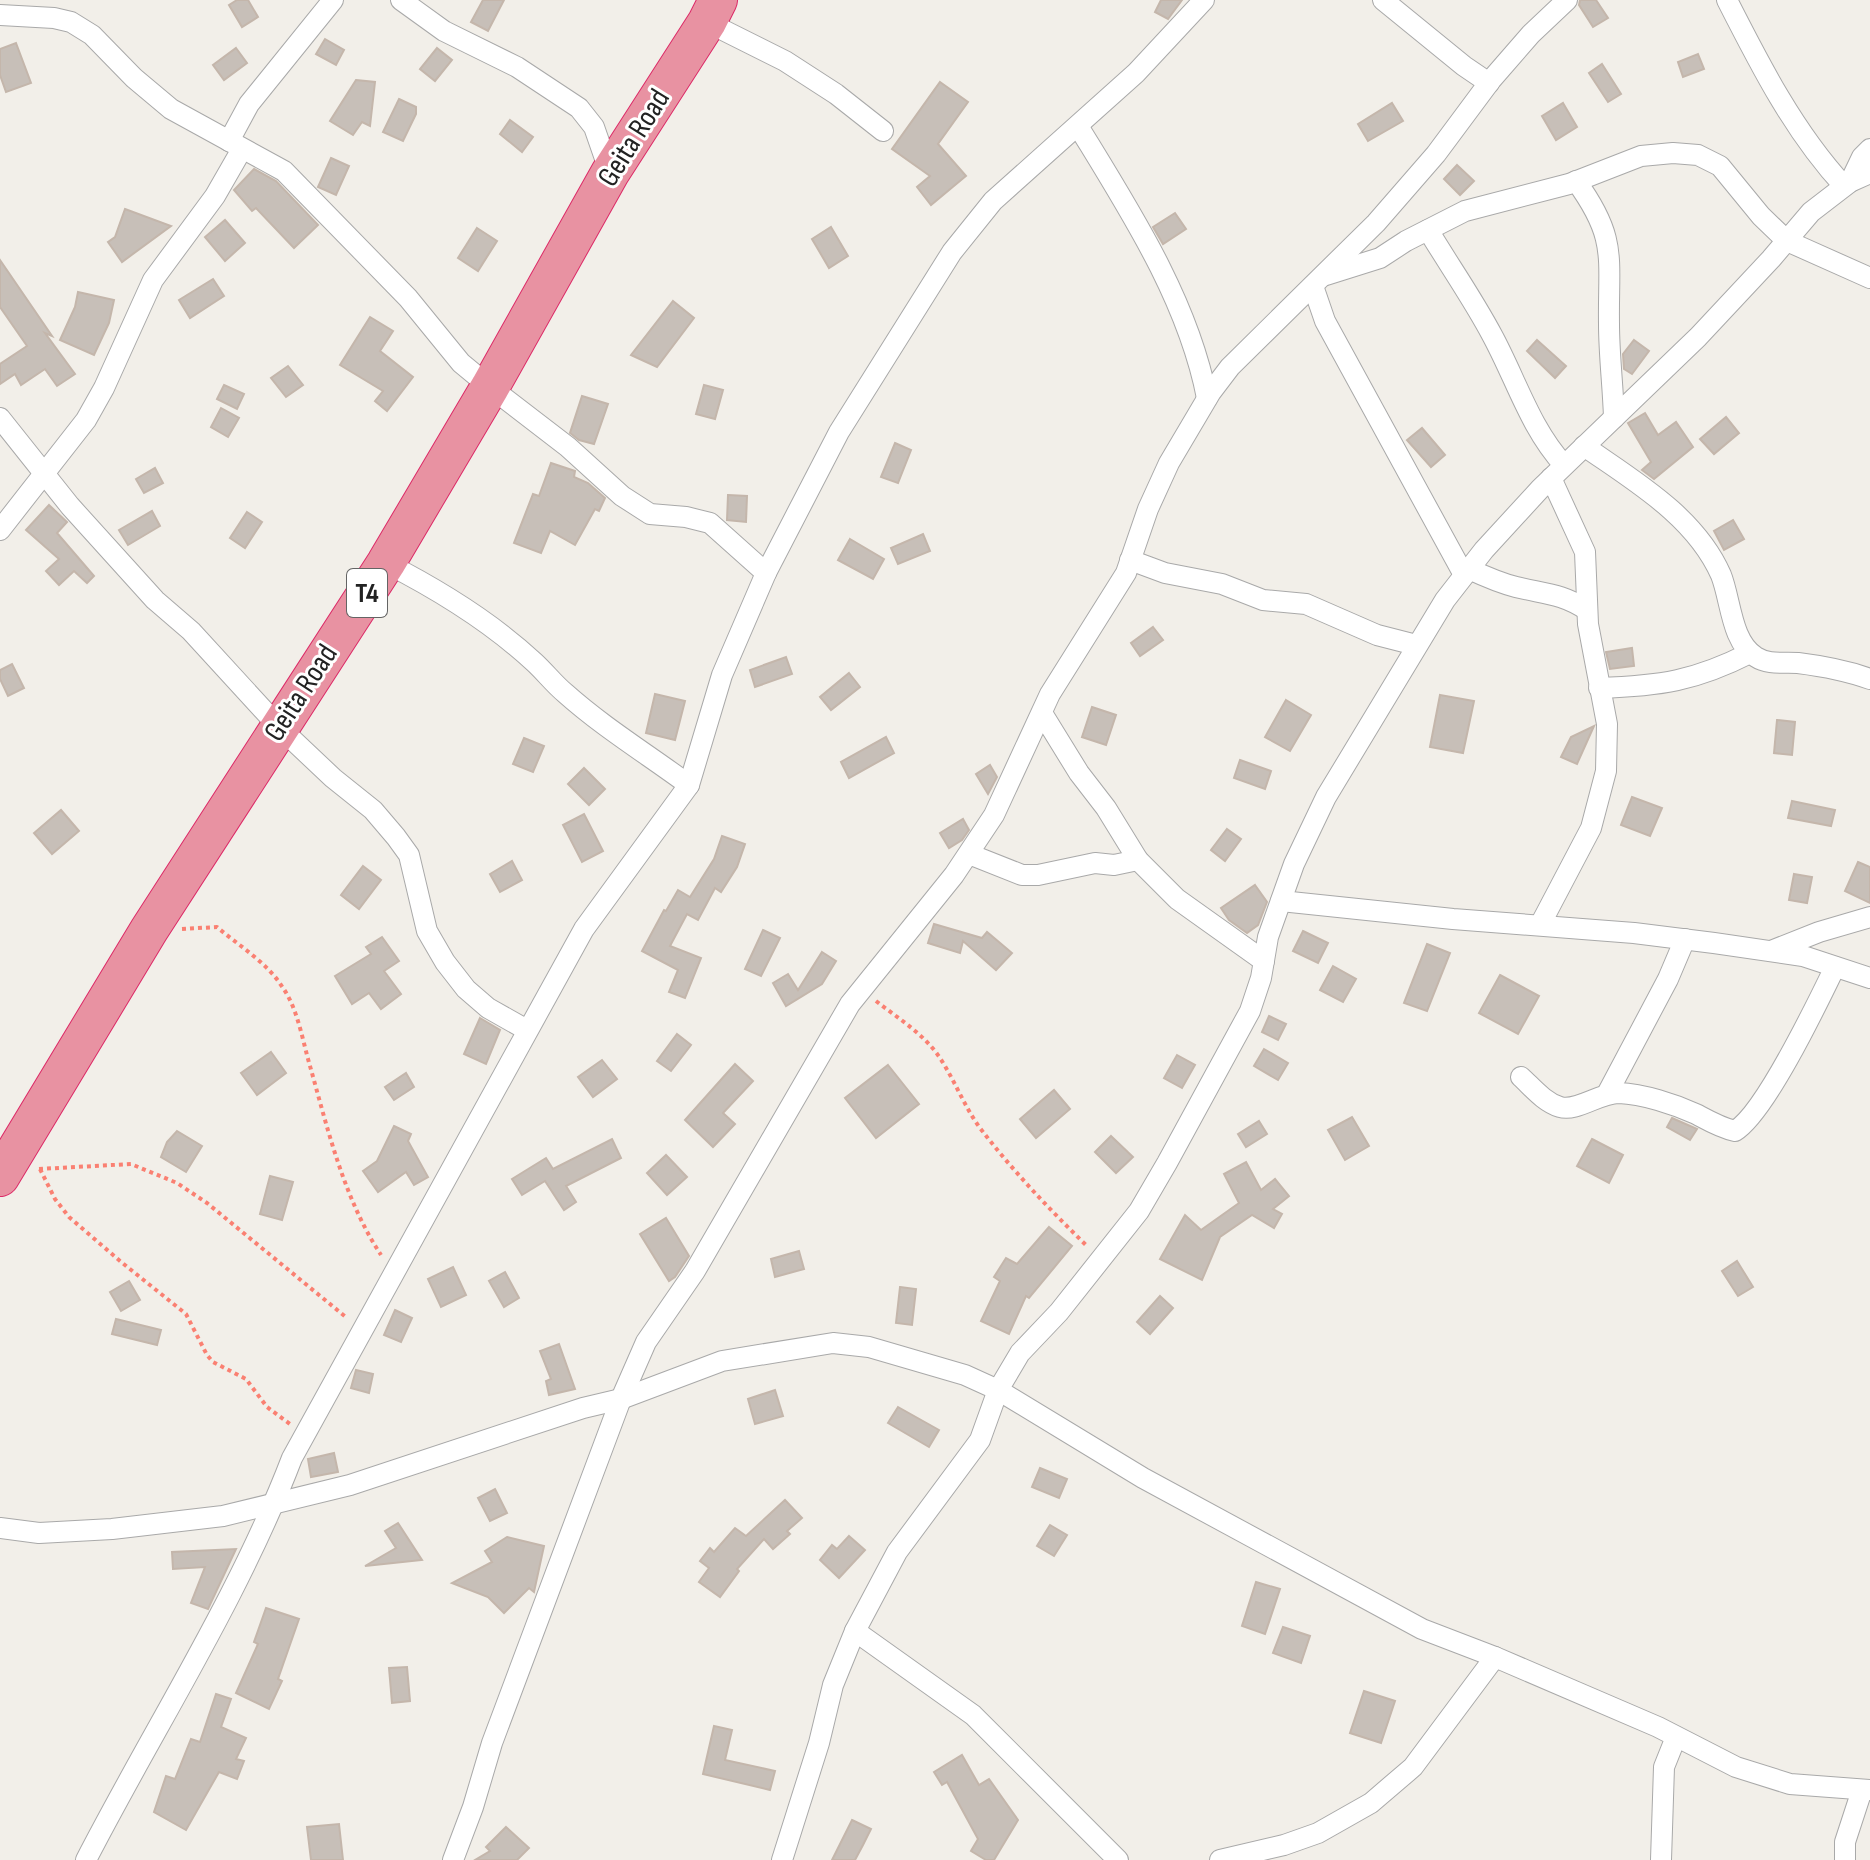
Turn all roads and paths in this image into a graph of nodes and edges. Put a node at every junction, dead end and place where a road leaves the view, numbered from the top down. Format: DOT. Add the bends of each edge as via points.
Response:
graph roads {
  1 [pos="333,0"];
  2 [pos="401,0"];
  3 [pos="1204,0"];
  4 [pos="1383,0"];
  5 [pos="1567,0"];
  6 [pos="1727,0"];
  7 [pos="714,8"];
  8 [pos="0,15"];
  9 [pos="1489,83"];
  10 [pos="1078,126"];
  11 [pos="883,131"];
  12 [pos="235,145"];
  13 [pos="1870,149"];
  14 [pos="610,173"];
  15 [pos="1870,173"];
  16 [pos="1576,181"];
  17 [pos="1847,184"];
  18 [pos="1428,230"];
  19 [pos="1787,241"];
  20 [pos="1870,278"];
  21 [pos="1318,280"];
  22 [pos="490,387"];
  23 [pos="1207,398"];
  24 [pos="0,418"];
  25 [pos="1614,418"];
  26 [pos="1584,446"];
  27 [pos="1557,471"];
  28 [pos="45,476"];
  29 [pos="0,530"];
  30 [pos="1130,560"];
  31 [pos="386,563"];
  32 [pos="1466,572"];
  33 [pos="766,573"];
  34 [pos="1587,610"];
  35 [pos="1416,645"];
  36 [pos="1750,653"];
  37 [pos="1870,679"];
  38 [pos="1599,688"];
  39 [pos="1042,713"];
  40 [pos="279,727"];
  41 [pos="689,785"];
  42 [pos="969,854"];
  43 [pos="1138,860"];
  44 [pos="1281,901"];
  45 [pos="1870,917"];
  46 [pos="1540,925"];
  47 [pos="149,930"];
  48 [pos="1685,939"];
  49 [pos="1771,951"];
  50 [pos="1264,961"];
  51 [pos="1835,967"];
  52 [pos="1870,978"];
  53 [pos="861,990"];
  54 [pos="527,1030"];
  55 [pos="1521,1077"];
  56 [pos="1607,1094"];
  57 [pos="40,1169"];
  58 [pos="13,1177"];
  59 [pos="1101,1259"];
  60 [pos="394,1274"];
  61 [pos="361,1330"];
  62 [pos="998,1390"];
  63 [pos="621,1399"];
  64 [pos="305,1434"];
  65 [pos="275,1504"];
  66 [pos="0,1528"];
  67 [pos="855,1631"];
  68 [pos="1495,1657"];
  69 [pos="1676,1737"];
  70 [pos="1866,1790"];
  71 [pos="86,1860"];
  72 [pos="453,1860"];
  73 [pos="782,1860"];
  74 [pos="1118,1860"];
  75 [pos="1220,1860"];
  76 [pos="1661,1860"];
  77 [pos="1845,1860"];
  1 -- 12 [label="street" via="249,104"];
  2 -- 14 [label="street" via="444,31 517,67 579,108 594,127"];
  3 -- 10 [label="street"];
  4 -- 9 [label="street"];
  5 -- 9 [label="street"];
  6 -- 17 [label="street" via="1784,106 1818,158"];
  7 -- 11 [label="street"];
  7 -- 14 [label="highway, Geita Road / T4"];
  8 -- 12 [label="street" via="71,22 171,109"];
  9 -- 21 [label="street" via="1436,154"];
  10 -- 23 [label="street" via="1170,285 1202,369"];
  10 -- 33 [label="street" via="993,201 952,252 839,432"];
  12 -- 22 [label="street" via="284,171 408,298 461,363"];
  12 -- 28 [label="street" via="215,196 153,280 104,388"];
  13 -- 17 [label="street"];
  14 -- 22 [label="highway, Geita Road / T4"];
  15 -- 17 [label="street"];
  16 -- 18 [label="street" via="1465,211"];
  16 -- 19 [label="street" via="1641,156 1698,155 1720,166"];
  16 -- 25 [label="street" via="1602,221 1609,243"];
  17 -- 19 [label="street" via="1811,212"];
  18 -- 21 [label="street" via="1380,258"];
  18 -- 27 [label="street" via="1494,337"];
  19 -- 20 [label="street"];
  19 -- 25 [label="street"];
  21 -- 23 [label="street" via="1230,367"];
  21 -- 32 [label="street" via="1325,321"];
  22 -- 31 [label="highway, Geita Road / T4"];
  22 -- 33 [label="street" via="622,496 650,514 710,523"];
  23 -- 30 [label="street" via="1169,463"];
  24 -- 28 [label="street"];
  25 -- 26 [label="street"];
  26 -- 27 [label="street"];
  26 -- 36 [label="street" via="1647,491 1700,539 1722,577 1741,643"];
  27 -- 32 [label="street"];
  27 -- 34 [label="street" via="1585,552"];
  28 -- 29 [label="street"];
  28 -- 40 [label="street" via="155,600 191,631"];
  30 -- 35 [label="street" via="1263,600 1306,604 1377,635"];
  30 -- 39 [label="street"];
  31 -- 40 [label="highway, Geita Road / T4"];
  31 -- 41 [label="street" via="505,637 603,724"];
  32 -- 34 [label="street" via="1551,592"];
  32 -- 35 [label="street"];
  33 -- 41 [label="street" via="722,675"];
  34 -- 38 [label="street"];
  35 -- 44 [label="street" via="1326,797"];
  36 -- 37 [label="street" via="1765,662 1800,663"];
  36 -- 38 [label="street" via="1673,683"];
  38 -- 46 [label="street" via="1607,724 1606,771 1591,828"];
  39 -- 42 [label="street" via="994,815"];
  39 -- 43 [label="street"];
  40 -- 47 [label="highway, Geita Road / T4"];
  40 -- 54 [label="street" via="373,810 409,855 427,931 466,989"];
  41 -- 54 [label="street" via="584,929"];
  42 -- 43 [label="street" via="1022,875"];
  42 -- 53 [label="street"];
  43 -- 50 [label="street" via="1177,899"];
  44 -- 46 [label="street"];
  44 -- 50 [label="street"];
  45 -- 49 [label="street"];
  46 -- 48 [label="street"];
  47 -- 58 [label="highway, Geita Road / T4"];
  47 -- 60 [label="path" via="217,927 281,984 346,1185"];
  48 -- 49 [label="street"];
  48 -- 56 [label="street"];
  49 -- 51 [label="street"];
  50 -- 59 [label="street" via="1250,1011 1167,1163 1139,1211"];
  51 -- 52 [label="street"];
  51 -- 56 [label="street" via="1766,1094 1735,1131 1643,1096"];
  53 -- 59 [label="path" via="928,1043 980,1128"];
  53 -- 63 [label="street" via="695,1271 646,1342"];
  54 -- 60 [label="street"];
  55 -- 56 [label="street" via="1562,1108"];
  57 -- 58 [label="path"];
  57 -- 61 [label="path" via="131,1164 177,1183"];
  57 -- 64 [label="path" via="69,1217 186,1314 213,1362 246,1379 267,1407"];
  59 -- 62 [label="street" via="1020,1353"];
  60 -- 61 [label="street"];
  61 -- 64 [label="street"];
  62 -- 63 [label="street" via="869,1347 833,1343 722,1361"];
  62 -- 67 [label="street" via="980,1440 897,1552"];
  62 -- 68 [label="street" via="1143,1478 1422,1629"];
  63 -- 65 [label="street"];
  63 -- 72 [label="street"];
  64 -- 65 [label="street"];
  65 -- 66 [label="street" via="112,1529 39,1533"];
  65 -- 71 [label="street" via="208,1640"];
  67 -- 73 [label="street" via="833,1685"];
  67 -- 74 [label="street" via="973,1715"];
  68 -- 69 [label="street"];
  68 -- 75 [label="street" via="1413,1767 1371,1803 1318,1833"];
  69 -- 70 [label="street" via="1736,1767 1790,1784"];
  69 -- 76 [label="street" via="1664,1767"];
  70 -- 77 [label="street" via="1845,1842"];
}
